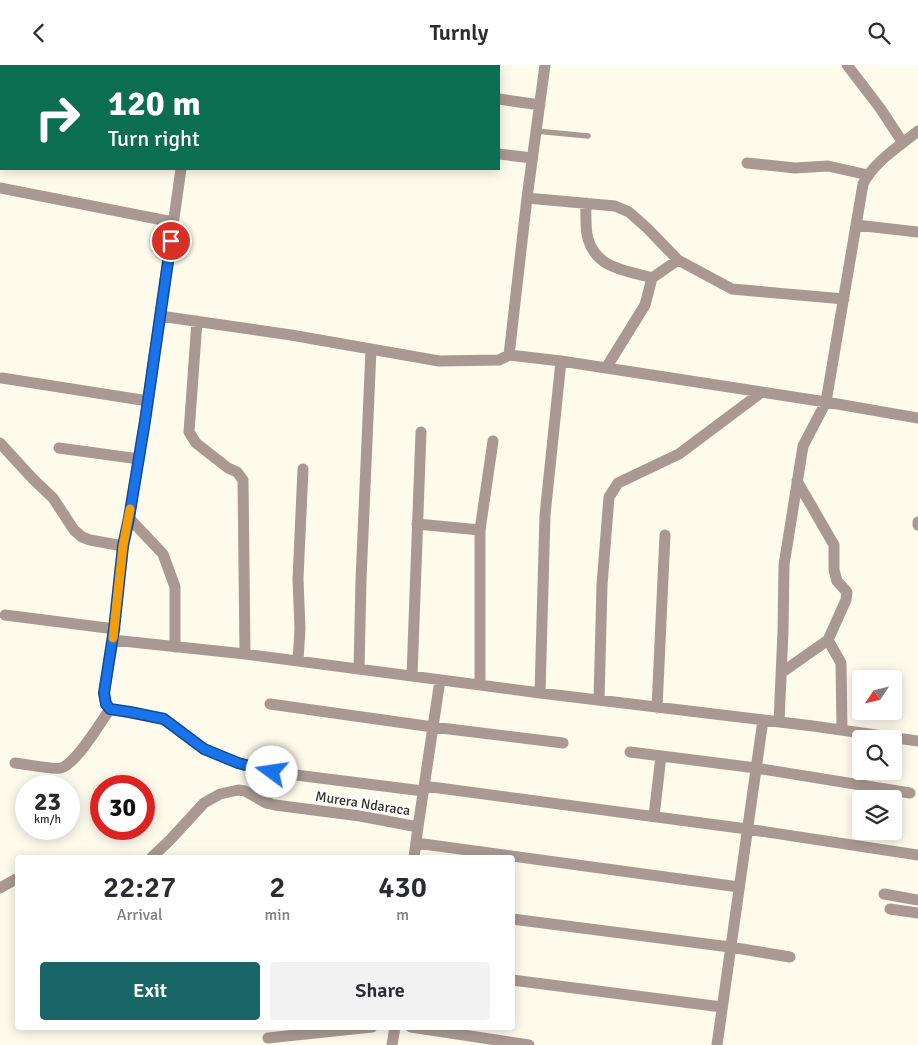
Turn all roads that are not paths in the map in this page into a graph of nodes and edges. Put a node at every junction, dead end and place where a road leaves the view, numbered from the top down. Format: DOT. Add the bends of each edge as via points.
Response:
graph roads {
  1 [pos="545,65"];
  2 [pos="847,65"];
  3 [pos="500,99"];
  4 [pos="540,105"];
  5 [pos="536,131"];
  6 [pos="918,131"];
  7 [pos="588,136"];
  8 [pos="903,143"];
  9 [pos="500,154"];
  10 [pos="532,158"];
  11 [pos="747,163"];
  12 [pos="181,170"];
  13 [pos="868,175"];
  14 [pos="0,188"];
  15 [pos="527,198"];
  16 [pos="586,203"];
  17 [pos="173,222"];
  18 [pos="856,225"];
  19 [pos="918,232"];
  20 [pos="678,260"];
  21 [pos="652,278"];
  22 [pos="844,299"];
  23 [pos="160,316"];
  24 [pos="198,321"];
  25 [pos="371,349"];
  26 [pos="509,355"];
  27 [pos="561,361"];
  28 [pos="606,368"];
  29 [pos="2,378"];
  30 [pos="762,392"];
  31 [pos="148,401"];
  32 [pos="826,402"];
  33 [pos="918,418"];
  34 [pos="421,432"];
  35 [pos="493,441"];
  36 [pos="0,443"];
  37 [pos="59,448"];
  38 [pos="139,459"];
  39 [pos="303,469"];
  40 [pos="797,481"];
  41 [pos="129,518"];
  42 [pos="417,524"];
  43 [pos="480,530"];
  44 [pos="665,535"];
  45 [pos="123,546"];
  46 [pos="5,615"];
  47 [pos="114,635"];
  48 [pos="828,640"];
  49 [pos="175,647"];
  50 [pos="245,654"];
  51 [pos="298,661"];
  52 [pos="359,669"];
  53 [pos="781,673"];
  54 [pos="412,676"];
  55 [pos="440,680"];
  56 [pos="480,685"];
  57 [pos="540,693"];
  58 [pos="599,701"];
  59 [pos="270,704"];
  60 [pos="657,708"];
  61 [pos="110,709"];
  62 [pos="763,720"];
  63 [pos="778,722"];
  64 [pos="433,727"];
  65 [pos="842,730"];
  66 [pos="918,741"];
  67 [pos="562,743"];
  68 [pos="630,752"];
  69 [pos="661,756"];
  70 [pos="15,763"];
  71 [pos="756,768"];
  72 [pos="272,772"];
  73 [pos="424,788"];
  74 [pos="910,793"];
  75 [pos="266,803"];
  76 [pos="654,816"];
  77 [pos="418,827"];
  78 [pos="748,829"];
  79 [pos="416,843"];
  80 [pos="154,855"];
  81 [pos="414,855"];
  82 [pos="504,855"];
  83 [pos="918,855"];
  84 [pos="515,856"];
  85 [pos="15,880"];
  86 [pos="0,887"];
  87 [pos="739,887"];
  88 [pos="884,894"];
  89 [pos="918,900"];
  90 [pos="890,909"];
  91 [pos="918,913"];
  92 [pos="515,919"];
  93 [pos="730,947"];
  94 [pos="790,957"];
  95 [pos="515,981"];
  96 [pos="722,1007"];
  97 [pos="344,1030"];
  98 [pos="394,1030"];
  99 [pos="431,1030"];
  100 [pos="268,1038"];
  101 [pos="392,1045"];
  102 [pos="529,1045"];
  103 [pos="717,1045"];
  1 -- 4 [label="street"];
  2 -- 8 [label="street"];
  3 -- 4 [label="street"];
  4 -- 5 [label="street"];
  5 -- 7 [label="lane"];
  5 -- 10 [label="street"];
  6 -- 8 [label="street"];
  8 -- 13 [label="street"];
  9 -- 10 [label="street"];
  10 -- 15 [label="street"];
  11 -- 13 [label="street" via="795,168 828,166"];
  12 -- 17 [label="street"];
  13 -- 18 [label="street" via="863,184"];
  14 -- 17 [label="street"];
  15 -- 16 [label="street"];
  15 -- 26 [label="street"];
  16 -- 20 [label="street" via="615,206 628,212"];
  16 -- 21 [label="street" via="588,238 596,256 608,265"];
  17 -- 23 [label="street"];
  18 -- 19 [label="street"];
  18 -- 22 [label="street"];
  20 -- 21 [label="street"];
  20 -- 22 [label="street" via="732,289"];
  21 -- 28 [label="street" via="645,305"];
  22 -- 32 [label="street"];
  23 -- 24 [label="street"];
  23 -- 31 [label="street"];
  24 -- 25 [label="street"];
  24 -- 50 [label="street" via="190,432 196,443 237,472 244,481"];
  25 -- 26 [label="street" via="439,361 500,360"];
  25 -- 52 [label="street"];
  26 -- 27 [label="street"];
  27 -- 28 [label="street"];
  27 -- 57 [label="street" via="546,515"];
  28 -- 30 [label="street"];
  29 -- 31 [label="street"];
  30 -- 32 [label="street"];
  30 -- 58 [label="street" via="679,454 618,483 609,497 602,585"];
  31 -- 38 [label="street"];
  32 -- 33 [label="street"];
  32 -- 40 [label="street" via="803,446"];
  34 -- 42 [label="street"];
  35 -- 43 [label="street"];
  36 -- 45 [label="street" via="53,498 82,537"];
  37 -- 38 [label="street"];
  38 -- 41 [label="street"];
  39 -- 51 [label="street"];
  40 -- 48 [label="street" via="834,545 837,581 847,592"];
  40 -- 53 [label="street" via="784,565"];
  41 -- 45 [label="street"];
  41 -- 49 [label="street" via="163,554 175,587"];
  42 -- 43 [label="street"];
  42 -- 54 [label="street"];
  43 -- 56 [label="street"];
  44 -- 60 [label="street"];
  45 -- 47 [label="street"];
  46 -- 47 [label="street"];
  47 -- 49 [label="street"];
  47 -- 61 [label="street" via="104,693"];
  48 -- 53 [label="street"];
  48 -- 65 [label="street" via="841,663"];
  49 -- 50 [label="street"];
  50 -- 51 [label="street"];
  51 -- 52 [label="street"];
  52 -- 54 [label="street"];
  53 -- 63 [label="street"];
  54 -- 55 [label="street"];
  55 -- 56 [label="street"];
  55 -- 64 [label="street"];
  56 -- 57 [label="street"];
  57 -- 58 [label="street"];
  58 -- 60 [label="street"];
  59 -- 64 [label="street"];
  60 -- 62 [label="street"];
  61 -- 70 [label="street" via="68,765 59,769"];
  61 -- 72 [label="street" via="164,719 204,749"];
  62 -- 63 [label="street"];
  62 -- 71 [label="street"];
  63 -- 65 [label="street"];
  64 -- 67 [label="street"];
  64 -- 73 [label="street"];
  65 -- 66 [label="street"];
  68 -- 69 [label="street"];
  69 -- 71 [label="street"];
  69 -- 76 [label="street"];
  71 -- 74 [label="street"];
  71 -- 78 [label="street"];
  72 -- 73 [label="street"];
  72 -- 75 [label="street"];
  73 -- 76 [label="street"];
  73 -- 77 [label="street"];
  75 -- 77 [label="street, Murera Ndaraca" via="360,815"];
  75 -- 80 [label="street, Murera Ndaraca" via="245,791 220,793 204,803"];
  76 -- 78 [label="street"];
  77 -- 79 [label="street, Murera Ndaraca"];
  78 -- 83 [label="street"];
  78 -- 87 [label="street"];
  79 -- 81 [label="street, Murera Ndaraca"];
  79 -- 82 [label="street"];
  84 -- 87 [label="street"];
  85 -- 86 [label="street"];
  87 -- 93 [label="street"];
  88 -- 89 [label="street"];
  90 -- 91 [label="street"];
  92 -- 93 [label="street"];
  93 -- 94 [label="street"];
  93 -- 96 [label="street"];
  95 -- 96 [label="street"];
  96 -- 103 [label="street"];
  97 -- 100 [label="street"];
  98 -- 101 [label="street"];
  99 -- 102 [label="street"];
}
